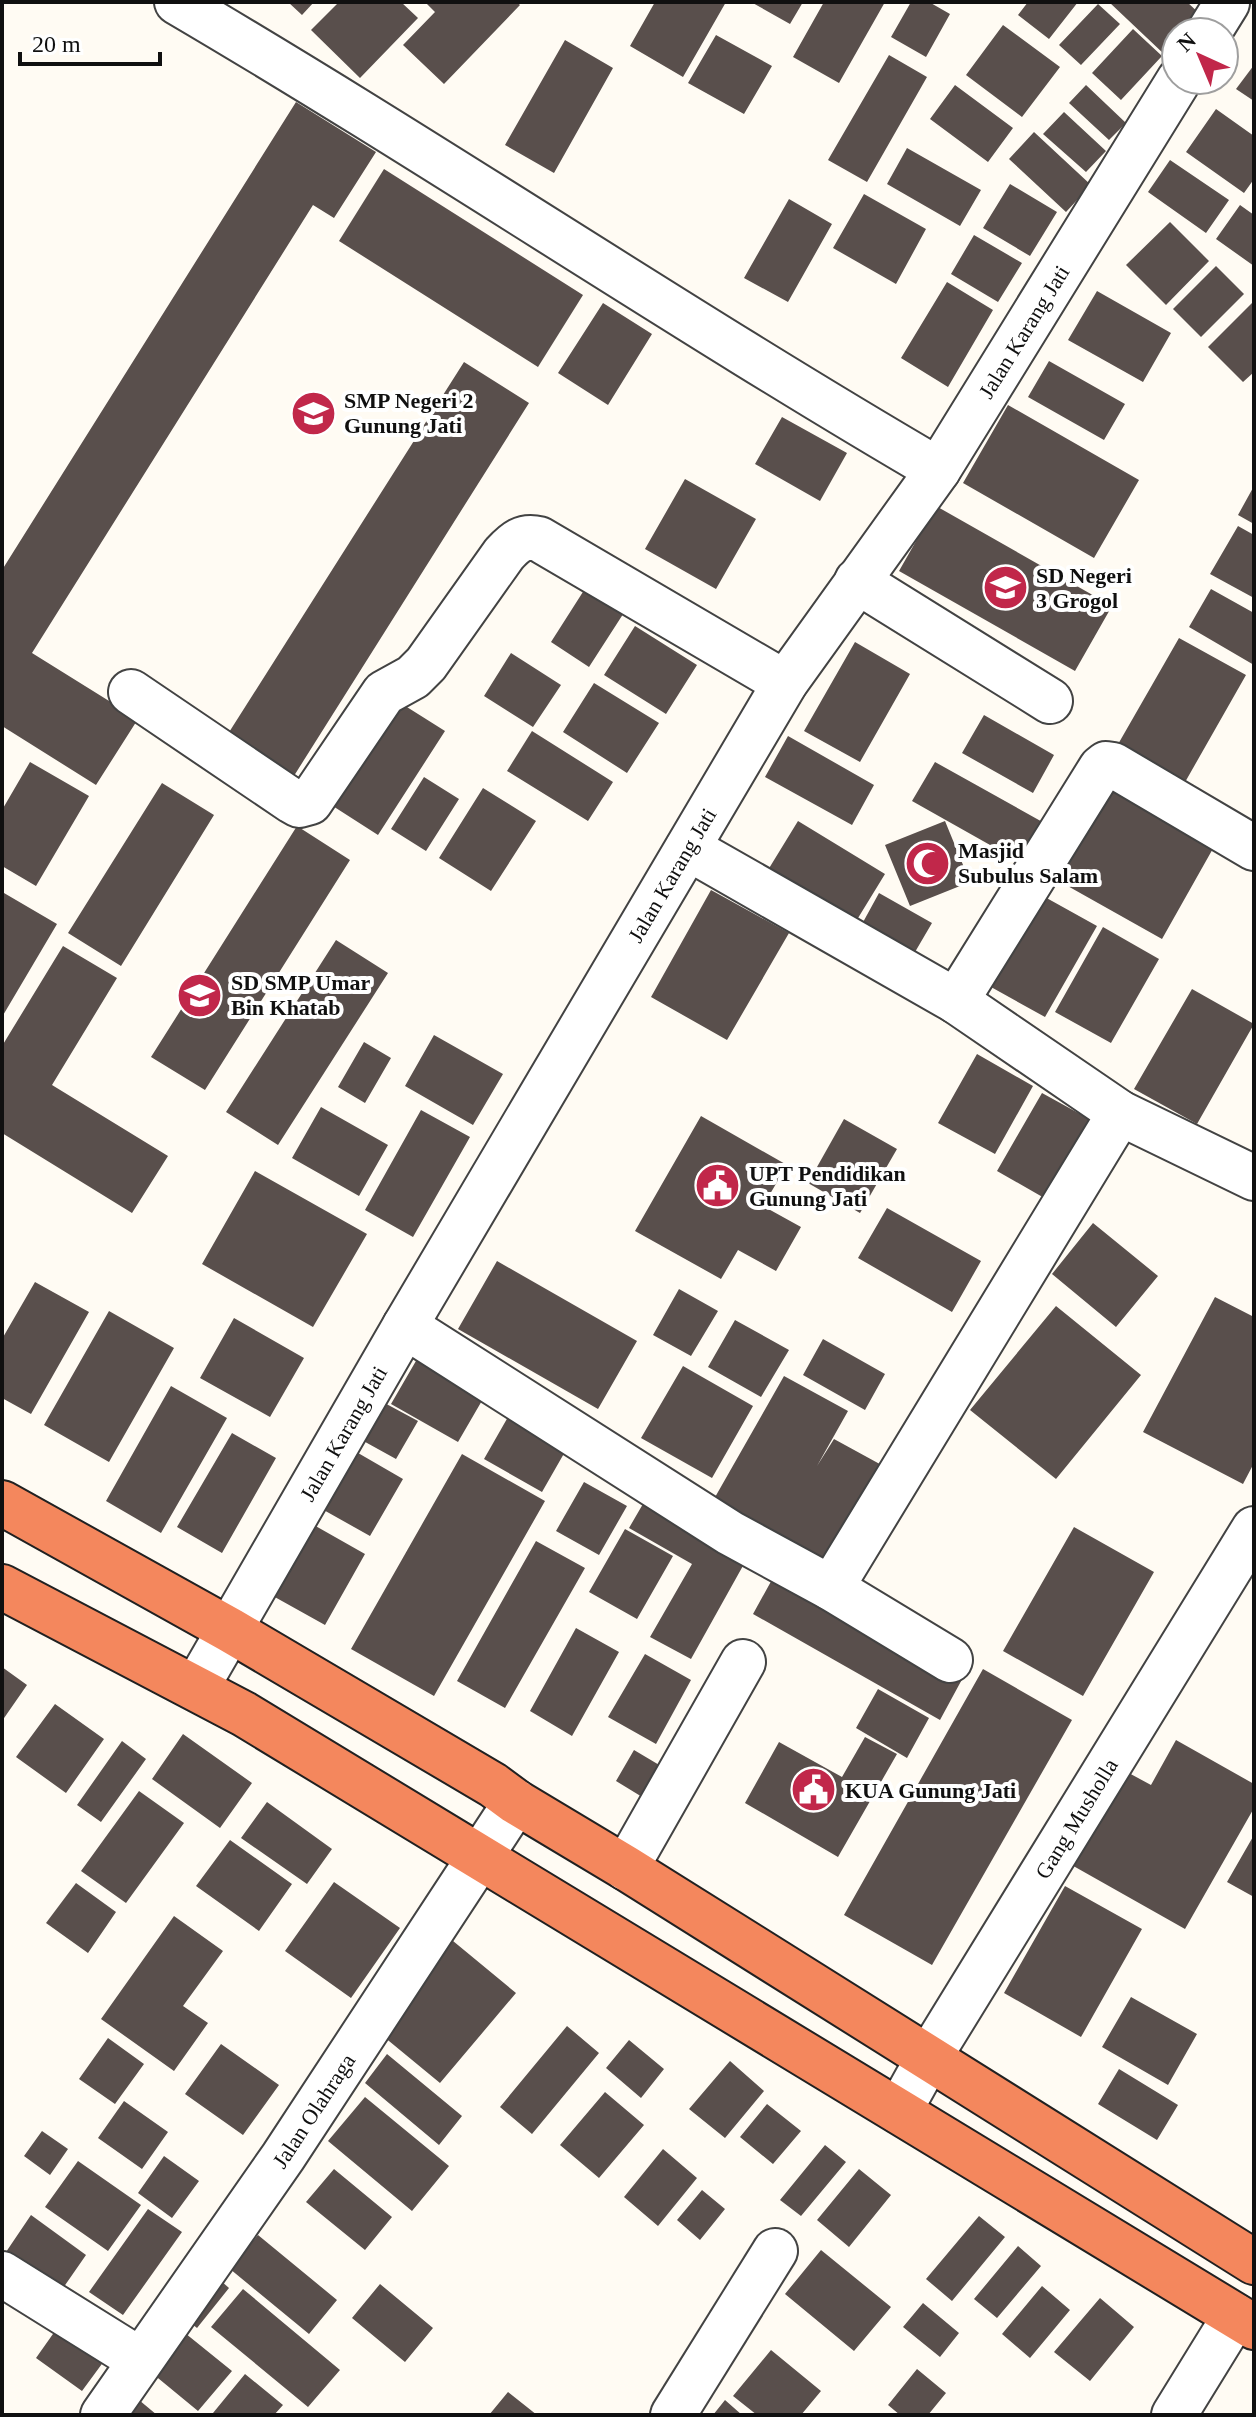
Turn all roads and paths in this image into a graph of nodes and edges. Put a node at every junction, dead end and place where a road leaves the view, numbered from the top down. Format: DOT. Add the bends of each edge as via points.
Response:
graph roads {
  1 [pos="177,2"];
  2 [pos="1227,2"];
  3 [pos="1254,16"];
  4 [pos="1169,96"];
  5 [pos="938,470"];
  6 [pos="857,581"];
  7 [pos="785,683"];
  8 [pos="131,692"];
  9 [pos="1050,701"];
  10 [pos="688,848"];
  11 [pos="1254,848"];
  12 [pos="956,1001"];
  13 [pos="1120,1113"];
  14 [pos="1254,1178"];
  15 [pos="405,1326"];
  16 [pos="2,1503"];
  17 [pos="1252,1537"];
  18 [pos="2,1587"];
  19 [pos="831,1588"];
  20 [pos="230,1630"];
  21 [pos="950,1660"];
  22 [pos="743,1662"];
  23 [pos="196,1688"];
  24 [pos="516,1802"];
  25 [pos="479,1859"];
  26 [pos="626,1868"];
  27 [pos="928,2059"];
  28 [pos="899,2111"];
  29 [pos="775,2251"];
  30 [pos="1254,2262"];
  31 [pos="2,2274"];
  32 [pos="1245,2322"];
  33 [pos="140,2360"];
  34 [pos="103,2415"];
  35 [pos="673,2415"];
  36 [pos="1174,2415"];
  1 -- 5 [label="street"];
  2 -- 3 [label="street"];
  4 -- 5 [label="street, Jalan Karang Jati"];
  5 -- 6 [label="street, Jalan Karang Jati"];
  6 -- 7 [label="street, Jalan Karang Jati"];
  6 -- 9 [label="street"];
  7 -- 8 [label="street" via="530,537 504,554 426,664 384,693 310,802 292,801"];
  7 -- 10 [label="street, Jalan Karang Jati"];
  10 -- 12 [label="street"];
  10 -- 15 [label="street, Jalan Karang Jati"];
  11 -- 12 [label="street" via="1106,764"];
  12 -- 13 [label="street"];
  13 -- 14 [label="street"];
  13 -- 19 [label="street"];
  15 -- 19 [label="street" via="642,1479"];
  15 -- 20 [label="street, Jalan Karang Jati"];
  16 -- 20 [label="highway"];
  17 -- 27 [label="street, Gang Musholla"];
  18 -- 23 [label="highway"];
  19 -- 21 [label="street"];
  20 -- 23 [label="street, Jalan Karang Jati"];
  20 -- 24 [label="highway"];
  22 -- 26 [label="street"];
  23 -- 25 [label="highway"];
  24 -- 25 [label="street, Jalan Olahraga"];
  24 -- 26 [label="highway"];
  25 -- 28 [label="highway"];
  25 -- 33 [label="street, Jalan Olahraga" via="283,2157"];
  26 -- 27 [label="highway"];
  27 -- 28 [label="street, Gang Musholla"];
  27 -- 30 [label="highway"];
  28 -- 32 [label="highway"];
  29 -- 35 [label="street"];
  31 -- 33 [label="street"];
  32 -- 36 [label="street"];
  33 -- 34 [label="street, Jalan Olahraga"];
}
